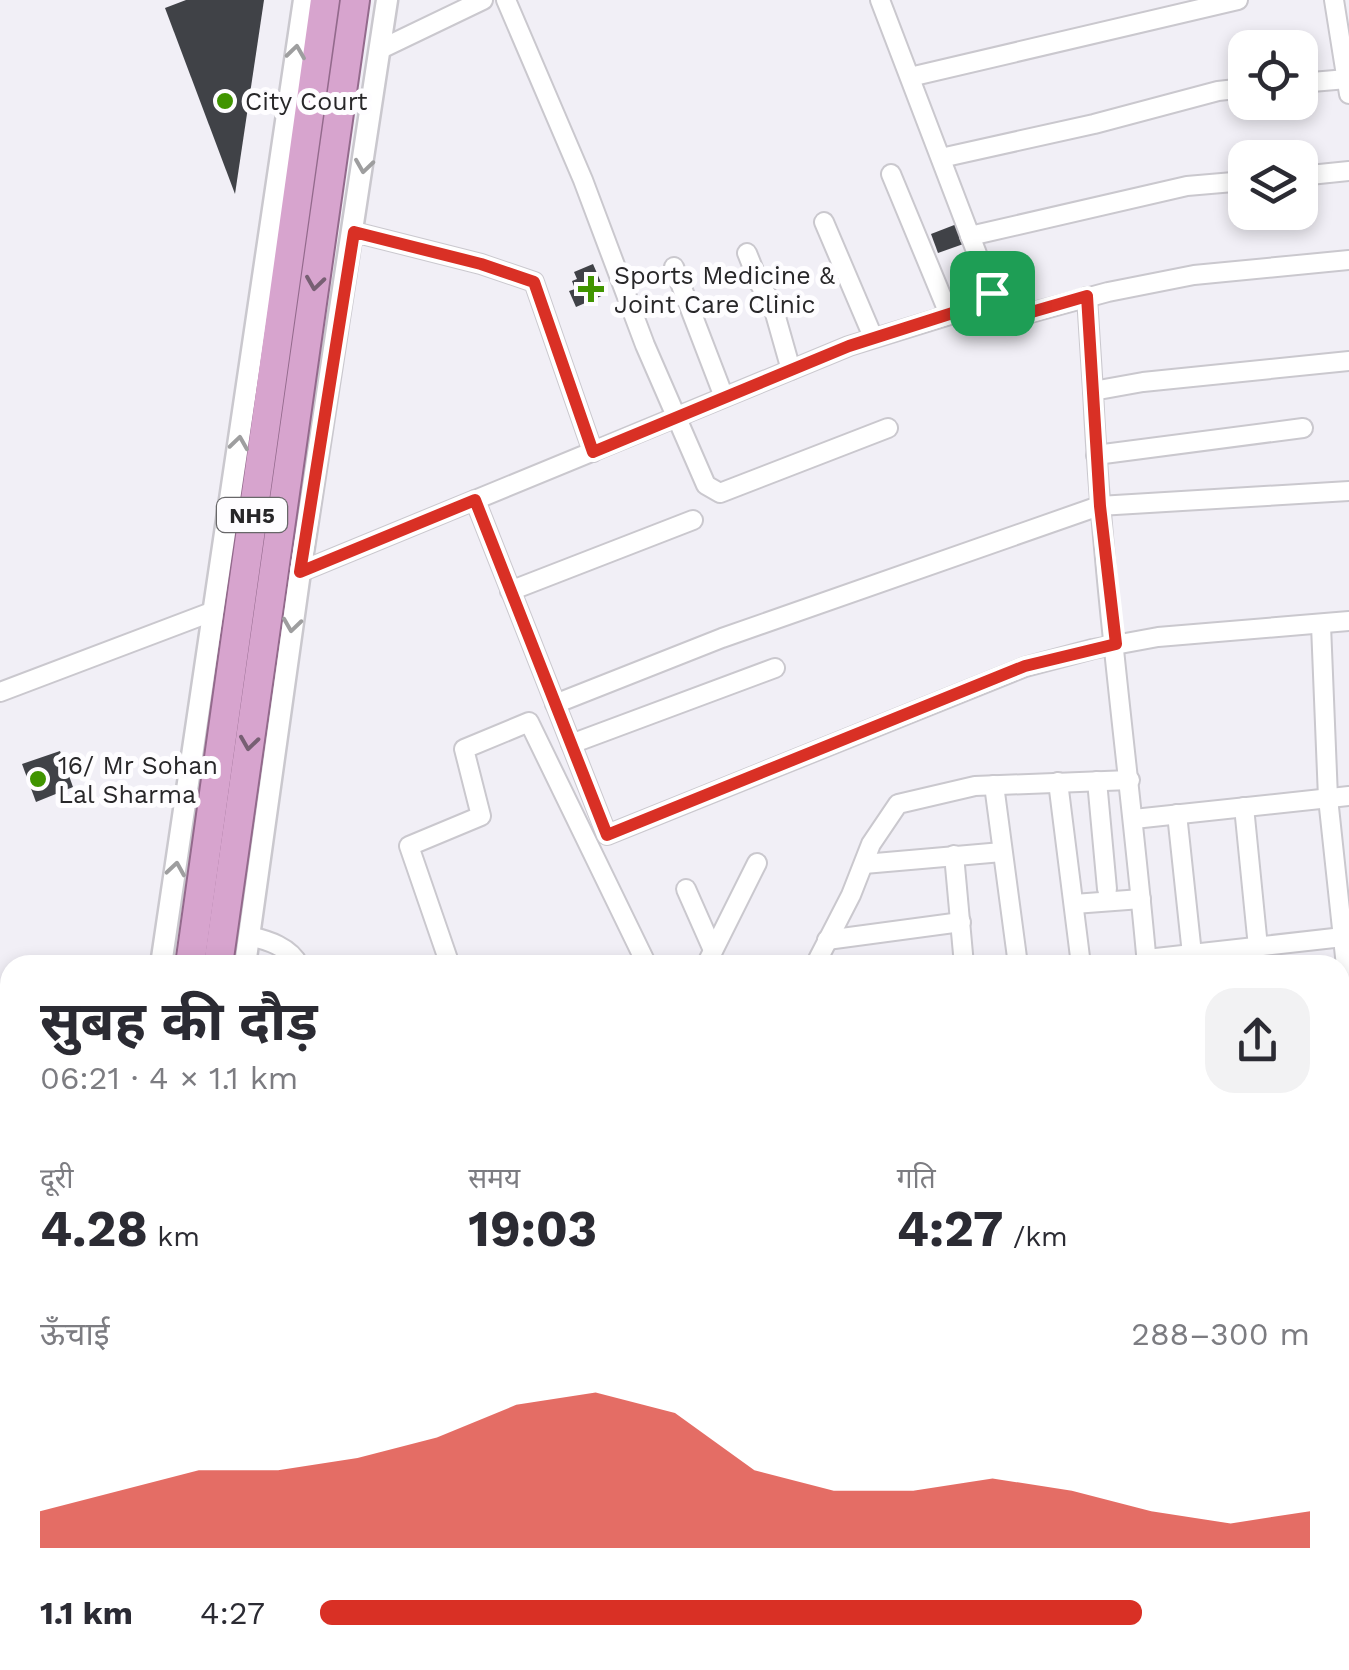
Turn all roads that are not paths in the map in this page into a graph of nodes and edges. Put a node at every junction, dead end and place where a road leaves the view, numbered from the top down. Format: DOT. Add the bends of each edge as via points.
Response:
graph roads {
  1 [pos="304,0"];
  2 [pos="325,0"];
  3 [pos="355,0"];
  4 [pos="387,0"];
  5 [pos="483,0"];
  6 [pos="506,0"];
  7 [pos="880,0"];
  8 [pos="1238,0"];
  9 [pos="1334,0"];
  10 [pos="381,49"];
  11 [pos="910,77"];
  12 [pos="1318,84"];
  13 [pos="1348,86"];
  14 [pos="1228,90"];
  15 [pos="941,158"];
  16 [pos="1349,172"];
  17 [pos="891,174"];
  18 [pos="1318,175"];
  19 [pos="1228,182"];
  20 [pos="824,222"];
  21 [pos="354,232"];
  22 [pos="970,236"];
  23 [pos="747,253"];
  24 [pos="1349,260"];
  25 [pos="674,267"];
  26 [pos="992,293"];
  27 [pos="1087,296"];
  28 [pos="956,312"];
  29 [pos="1011,318"];
  30 [pos="873,337"];
  31 [pos="1349,361"];
  32 [pos="792,370"];
  33 [pos="1093,391"];
  34 [pos="724,397"];
  35 [pos="678,416"];
  36 [pos="888,428"];
  37 [pos="1303,428"];
  38 [pos="593,452"];
  39 [pos="1096,456"];
  40 [pos="1349,491"];
  41 [pos="475,500"];
  42 [pos="1100,506"];
  43 [pos="693,520"];
  44 [pos="300,572"];
  45 [pos="510,591"];
  46 [pos="214,611"];
  47 [pos="1349,621"];
  48 [pos="1322,625"];
  49 [pos="1116,644"];
  50 [pos="775,668"];
  51 [pos="0,692"];
  52 [pos="555,704"];
  53 [pos="571,744"];
  54 [pos="1130,780"];
  55 [pos="1097,781"];
  56 [pos="1058,782"];
  57 [pos="994,786"];
  58 [pos="1349,796"];
  59 [pos="1328,798"];
  60 [pos="1244,807"];
  61 [pos="1178,814"];
  62 [pos="1134,818"];
  63 [pos="1002,852"];
  64 [pos="954,855"];
  65 [pos="757,864"];
  66 [pos="864,864"];
  67 [pos="686,889"];
  68 [pos="1108,889"];
  69 [pos="1141,899"];
  70 [pos="1074,904"];
  71 [pos="961,922"];
  72 [pos="249,936"];
  73 [pos="1343,937"];
  74 [pos="827,940"];
  75 [pos="1258,946"];
  76 [pos="1192,954"];
  77 [pos="162,955"];
  78 [pos="191,955"];
  79 [pos="219,955"];
  80 [pos="246,955"];
  81 [pos="292,955"];
  82 [pos="447,955"];
  83 [pos="642,955"];
  84 [pos="709,955"];
  85 [pos="712,955"];
  86 [pos="820,955"];
  87 [pos="963,955"];
  88 [pos="1017,955"];
  89 [pos="1080,955"];
  90 [pos="1146,955"];
  91 [pos="1186,955"];
  92 [pos="1345,955"];
  46 -- 1 [label="street, one-way"];
  2 -- 78 [label="highway, NH5"];
  3 -- 79 [label="highway, NH5, one-way"];
  4 -- 10 [label="street"];
  5 -- 10 [label="street"];
  6 -- 35 [label="street"];
  7 -- 11 [label="street"];
  8 -- 11 [label="street"];
  9 -- 13 [label="street"];
  10 -- 21 [label="street, one-way"];
  11 -- 15 [label="street"];
  12 -- 13 [label="street"];
  14 -- 15 [label="street"];
  15 -- 22 [label="street"];
  16 -- 18 [label="street"];
  17 -- 28 [label="street"];
  19 -- 22 [label="street"];
  20 -- 30 [label="street"];
  21 -- 38 [label="street" via="534,282"];
  21 -- 44 [label="street"];
  22 -- 26 [label="street"];
  23 -- 32 [label="street" via="772,303"];
  24 -- 27 [label="street" via="1194,275"];
  25 -- 34 [label="street"];
  26 -- 28 [label="street"];
  26 -- 29 [label="street"];
  27 -- 29 [label="street"];
  27 -- 33 [label="street"];
  28 -- 29 [label="street"];
  28 -- 30 [label="street"];
  30 -- 32 [label="street"];
  31 -- 33 [label="street"];
  32 -- 34 [label="street"];
  33 -- 39 [label="street"];
  34 -- 35 [label="street"];
  35 -- 36 [label="street" via="706,486 720,493"];
  35 -- 38 [label="street"];
  37 -- 39 [label="street"];
  38 -- 41 [label="street"];
  39 -- 42 [label="street"];
  40 -- 42 [label="street"];
  41 -- 44 [label="street"];
  41 -- 45 [label="street"];
  42 -- 49 [label="street"];
  42 -- 52 [label="street" via="722,638"];
  43 -- 45 [label="street"];
  44 -- 72 [label="street, one-way"];
  45 -- 52 [label="street"];
  46 -- 51 [label="street"];
  77 -- 46 [label="street, one-way"];
  47 -- 48 [label="street"];
  48 -- 49 [label="street"];
  48 -- 59 [label="street"];
  49 -- 53 [label="street" via="1025,666 607,835"];
  49 -- 54 [label="street"];
  50 -- 53 [label="street"];
  52 -- 53 [label="street"];
  54 -- 55 [label="street"];
  54 -- 62 [label="street"];
  55 -- 56 [label="street"];
  55 -- 68 [label="street"];
  56 -- 57 [label="street"];
  56 -- 70 [label="street"];
  57 -- 63 [label="street"];
  57 -- 66 [label="street" via="898,804"];
  58 -- 59 [label="street"];
  59 -- 60 [label="street"];
  59 -- 73 [label="street"];
  60 -- 61 [label="street"];
  60 -- 75 [label="street"];
  61 -- 62 [label="street"];
  61 -- 76 [label="street"];
  62 -- 69 [label="street"];
  63 -- 64 [label="street"];
  63 -- 88 [label="street"];
  64 -- 66 [label="street"];
  64 -- 71 [label="street"];
  65 -- 85 [label="street"];
  66 -- 74 [label="street"];
  67 -- 84 [label="street"];
  69 -- 70 [label="street"];
  69 -- 90 [label="street"];
  70 -- 89 [label="street"];
  71 -- 74 [label="street"];
  71 -- 87 [label="street"];
  72 -- 80 [label="street"];
  72 -- 81 [label="street"];
  73 -- 75 [label="street"];
  73 -- 92 [label="street"];
  74 -- 86 [label="street"];
  75 -- 76 [label="street"];
  76 -- 91 [label="street"];
  82 -- 83 [label="street" via="409,846 481,816 464,749 530,722"];
}
